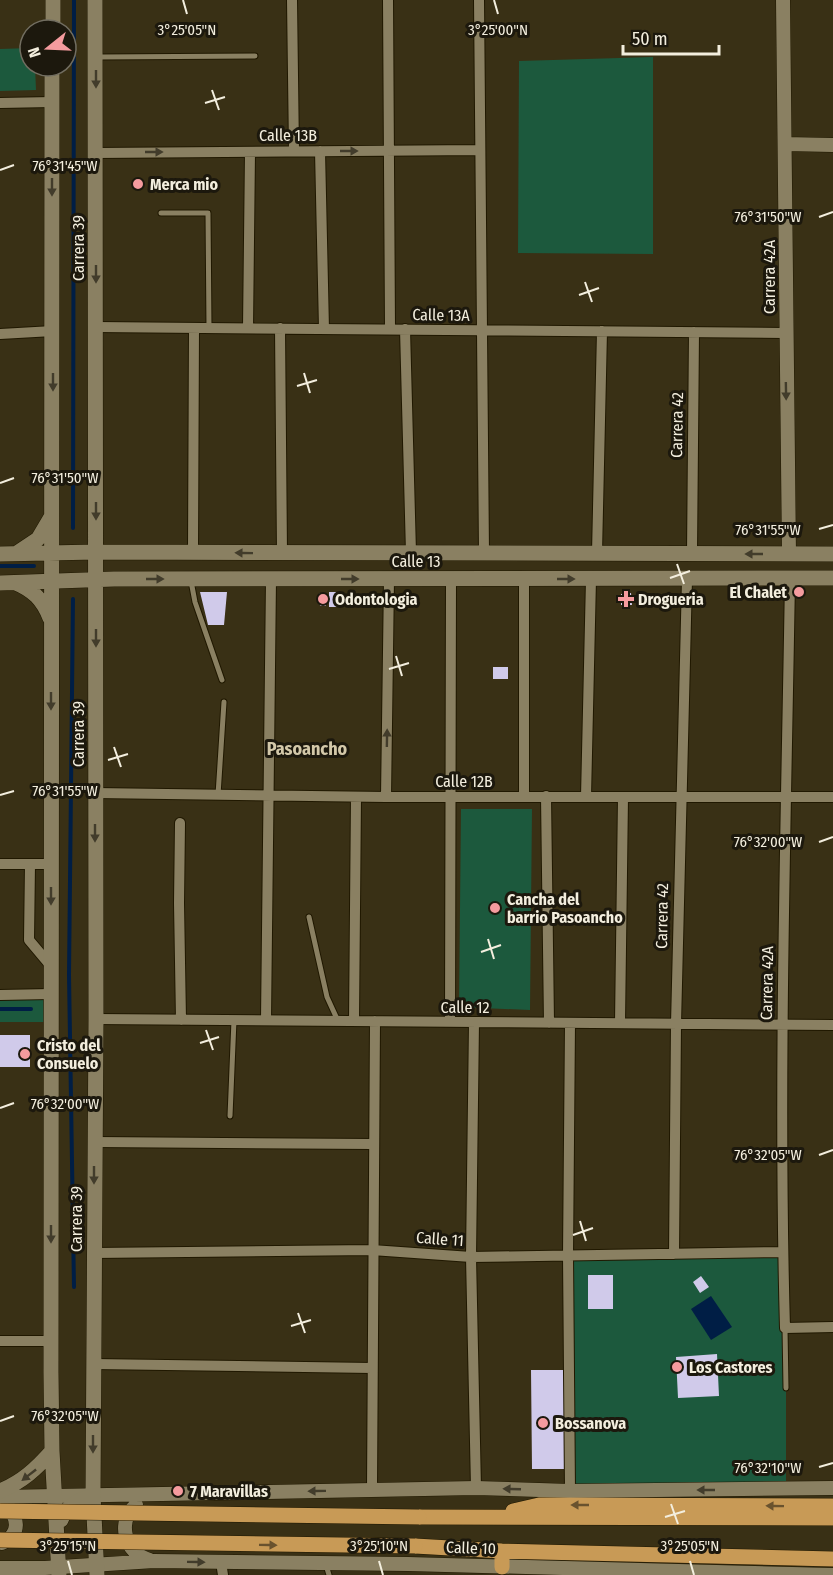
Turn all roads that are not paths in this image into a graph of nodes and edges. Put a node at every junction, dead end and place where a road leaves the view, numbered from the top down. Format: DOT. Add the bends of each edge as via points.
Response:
graph roads {
  1 [pos="53,0"];
  2 [pos="96,0"];
  3 [pos="292,0"];
  4 [pos="388,0"];
  5 [pos="479,0"];
  6 [pos="783,0"];
  7 [pos="53,18"];
  8 [pos="255,56"];
  9 [pos="96,57"];
  10 [pos="52,78"];
  11 [pos="52,102"];
  12 [pos="0,103"];
  13 [pos="785,144"];
  14 [pos="833,145"];
  15 [pos="480,150"];
  16 [pos="320,151"];
  17 [pos="389,151"];
  18 [pos="250,152"];
  19 [pos="294,152"];
  20 [pos="96,153"];
  21 [pos="161,213"];
  22 [pos="96,327"];
  23 [pos="194,328"];
  24 [pos="209,328"];
  25 [pos="248,328"];
  26 [pos="280,328"];
  27 [pos="324,329"];
  28 [pos="390,329"];
  29 [pos="405,329"];
  30 [pos="482,330"];
  31 [pos="53,331"];
  32 [pos="602,331"];
  33 [pos="694,332"];
  34 [pos="785,333"];
  35 [pos="0,334"];
  36 [pos="52,514"];
  37 [pos="92,552"];
  38 [pos="193,552"];
  39 [pos="58,553"];
  40 [pos="282,553"];
  41 [pos="411,553"];
  42 [pos="484,553"];
  43 [pos="597,553"];
  44 [pos="7,554"];
  45 [pos="692,554"];
  46 [pos="789,554"];
  47 [pos="833,554"];
  48 [pos="191,579"];
  49 [pos="271,579"];
  50 [pos="389,579"];
  51 [pos="451,579"];
  52 [pos="524,579"];
  53 [pos="591,579"];
  54 [pos="687,579"];
  55 [pos="790,579"];
  56 [pos="833,579"];
  57 [pos="92,580"];
  58 [pos="57,581"];
  59 [pos="0,582"];
  60 [pos="16,583"];
  61 [pos="51,622"];
  62 [pos="222,680"];
  63 [pos="224,702"];
  64 [pos="96,793"];
  65 [pos="218,795"];
  66 [pos="269,796"];
  67 [pos="356,796"];
  68 [pos="450,796"];
  69 [pos="524,796"];
  70 [pos="546,796"];
  71 [pos="386,797"];
  72 [pos="586,797"];
  73 [pos="623,797"];
  74 [pos="681,797"];
  75 [pos="786,797"];
  76 [pos="833,797"];
  77 [pos="180,823"];
  78 [pos="0,864"];
  79 [pos="30,864"];
  80 [pos="51,864"];
  81 [pos="309,917"];
  82 [pos="50,965"];
  83 [pos="50,994"];
  84 [pos="0,995"];
  85 [pos="96,1019"];
  86 [pos="181,1020"];
  87 [pos="234,1020"];
  88 [pos="266,1020"];
  89 [pos="338,1021"];
  90 [pos="354,1021"];
  91 [pos="375,1021"];
  92 [pos="450,1022"];
  93 [pos="474,1022"];
  94 [pos="549,1023"];
  95 [pos="570,1023"];
  96 [pos="620,1023"];
  97 [pos="676,1024"];
  98 [pos="783,1024"];
  99 [pos="833,1025"];
  100 [pos="230,1116"];
  101 [pos="95,1142"];
  102 [pos="373,1144"];
  103 [pos="372,1250"];
  104 [pos="783,1252"];
  105 [pos="94,1253"];
  106 [pos="674,1254"];
  107 [pos="568,1255"];
  108 [pos="471,1257"];
  109 [pos="833,1327"];
  110 [pos="785,1328"];
  111 [pos="0,1341"];
  112 [pos="51,1341"];
  113 [pos="94,1364"];
  114 [pos="372,1368"];
  115 [pos="786,1388"];
  116 [pos="52,1451"];
  117 [pos="476,1488"];
  118 [pos="833,1488"];
  119 [pos="372,1489"];
  120 [pos="0,1491"];
  121 [pos="570,1491"];
  122 [pos="159,1494"];
  123 [pos="54,1496"];
  124 [pos="93,1496"];
  125 [pos="0,1498"];
  126 [pos="833,1506"];
  127 [pos="0,1511"];
  128 [pos="488,1517"];
  129 [pos="833,1518"];
  130 [pos="56,1539"];
  131 [pos="0,1542"];
  132 [pos="502,1551"];
  133 [pos="833,1559"];
  134 [pos="154,1561"];
  135 [pos="502,1567"];
  136 [pos="0,1568"];
  137 [pos="222,1569"];
  138 [pos="327,1569"];
  139 [pos="407,1569"];
  140 [pos="96,1570"];
  141 [pos="449,1570"];
  142 [pos="58,1571"];
  143 [pos="686,1572"];
  144 [pos="705,1573"];
  145 [pos="833,1575"];
  1 -- 7 [label="main road"];
  2 -- 9 [label="main road, Carrera 39"];
  3 -- 19 [label="street"];
  4 -- 17 [label="street"];
  5 -- 15 [label="street"];
  6 -- 13 [label="street, Carrera 42A"];
  8 -- 9 [label="lane"];
  9 -- 20 [label="main road, Carrera 39, one-way"];
  10 -- 11 [label="main road, Carrera 39"];
  11 -- 12 [label="street"];
  11 -- 31 [label="main road, Carrera 39, one-way"];
  13 -- 14 [label="street"];
  13 -- 34 [label="street, Carrera 42A"];
  15 -- 17 [label="street, Calle 13B"];
  15 -- 30 [label="street"];
  16 -- 17 [label="street, Calle 13B, one-way"];
  16 -- 19 [label="street, Calle 13B"];
  16 -- 27 [label="street"];
  17 -- 28 [label="street"];
  18 -- 19 [label="street, Calle 13B"];
  20 -- 18 [label="street, Calle 13B, one-way"];
  18 -- 25 [label="street"];
  20 -- 22 [label="main road, Carrera 39, one-way"];
  21 -- 24 [label="lane" via="208,213"];
  22 -- 23 [label="street, Calle 13A"];
  22 -- 37 [label="main road, Carrera 39, one-way"];
  23 -- 24 [label="street, Calle 13A"];
  23 -- 38 [label="street"];
  24 -- 25 [label="street, Calle 13A"];
  25 -- 26 [label="street, Calle 13A"];
  26 -- 27 [label="street, Calle 13A"];
  26 -- 40 [label="street"];
  27 -- 28 [label="street, Calle 13A"];
  28 -- 29 [label="street, Calle 13A"];
  29 -- 30 [label="street, Calle 13A"];
  29 -- 41 [label="street"];
  30 -- 32 [label="street, Calle 13A"];
  30 -- 42 [label="street"];
  31 -- 35 [label="street"];
  31 -- 36 [label="main road, Carrera 39, one-way"];
  32 -- 33 [label="street, Calle 13A"];
  32 -- 43 [label="street"];
  33 -- 34 [label="street, Calle 13A"];
  33 -- 45 [label="street, Carrera 42"];
  34 -- 46 [label="street, Carrera 42A, one-way"];
  36 -- 39 [label="main road, Carrera 39"];
  36 -- 44 [label="main road" via="38,540"];
  37 -- 38 [label="main road, Calle 13"];
  37 -- 39 [label="main road, Calle 13"];
  37 -- 57 [label="main road, Carrera 39"];
  40 -- 38 [label="main road, Calle 13, one-way"];
  39 -- 44 [label="main road, Calle 13"];
  39 -- 58 [label="main road, Carrera 39"];
  40 -- 41 [label="main road, Calle 13"];
  41 -- 42 [label="main road, Calle 13"];
  42 -- 43 [label="main road, Calle 13"];
  43 -- 45 [label="main road, Calle 13"];
  46 -- 45 [label="main road, Calle 13, one-way"];
  46 -- 47 [label="main road, Calle 13"];
  48 -- 49 [label="main road, Calle 13"];
  57 -- 48 [label="main road, Calle 13, one-way"];
  48 -- 62 [label="lane" via="195,603"];
  49 -- 50 [label="main road, Calle 13, one-way"];
  49 -- 66 [label="street"];
  50 -- 51 [label="main road, Calle 13"];
  71 -- 50 [label="street, one-way"];
  51 -- 52 [label="main road, Calle 13"];
  51 -- 68 [label="street"];
  52 -- 53 [label="main road, Calle 13, one-way"];
  52 -- 69 [label="street"];
  53 -- 54 [label="main road, Calle 13"];
  53 -- 72 [label="street"];
  54 -- 55 [label="main road, Calle 13"];
  54 -- 74 [label="street, Carrera 42"];
  55 -- 56 [label="main road, Calle 13"];
  55 -- 75 [label="street, Carrera 42A"];
  57 -- 58 [label="main road, Calle 13"];
  57 -- 64 [label="main road, Carrera 39, one-way"];
  58 -- 60 [label="main road, Calle 13"];
  58 -- 61 [label="main road, Carrera 39"];
  59 -- 60 [label="main road, Calle 13"];
  60 -- 61 [label="main road" via="38,597"];
  61 -- 80 [label="main road, Carrera 39, one-way"];
  63 -- 65 [label="lane"];
  64 -- 65 [label="street, Calle 12B"];
  64 -- 85 [label="main road, Carrera 39, one-way"];
  65 -- 66 [label="street, Calle 12B"];
  66 -- 67 [label="street, Calle 12B"];
  66 -- 88 [label="street"];
  67 -- 71 [label="street, Calle 12B"];
  67 -- 90 [label="street"];
  68 -- 69 [label="street, Calle 12B"];
  68 -- 71 [label="street, Calle 12B"];
  68 -- 92 [label="street"];
  69 -- 70 [label="street, Calle 12B"];
  70 -- 72 [label="street, Calle 12B"];
  70 -- 94 [label="street"];
  72 -- 73 [label="street, Calle 12B"];
  73 -- 74 [label="street, Calle 12B"];
  73 -- 96 [label="street"];
  74 -- 75 [label="street, Calle 12B"];
  74 -- 97 [label="street, Carrera 42"];
  75 -- 76 [label="street, Calle 12B"];
  75 -- 98 [label="street, Carrera 42A"];
  77 -- 86 [label="street"];
  78 -- 79 [label="street"];
  79 -- 80 [label="street"];
  79 -- 82 [label="street" via="29,940"];
  80 -- 82 [label="main road, Carrera 39, one-way"];
  81 -- 89 [label="lane" via="327,997"];
  82 -- 83 [label="main road, Carrera 39"];
  83 -- 84 [label="street"];
  83 -- 112 [label="main road, Carrera 39, one-way"];
  85 -- 86 [label="street, Calle 12"];
  85 -- 101 [label="main road, Carrera 39"];
  86 -- 87 [label="street, Calle 12"];
  87 -- 88 [label="street, Calle 12"];
  87 -- 100 [label="lane"];
  88 -- 89 [label="street, Calle 12"];
  89 -- 90 [label="street, Calle 12"];
  90 -- 91 [label="street, Calle 12"];
  91 -- 92 [label="street, Calle 12"];
  91 -- 102 [label="street"];
  92 -- 93 [label="street, Calle 12"];
  93 -- 94 [label="street, Calle 12"];
  93 -- 108 [label="street"];
  94 -- 95 [label="street, Calle 12"];
  95 -- 96 [label="street, Calle 12"];
  95 -- 107 [label="street"];
  96 -- 97 [label="street, Calle 12"];
  97 -- 98 [label="street, Calle 12"];
  97 -- 106 [label="street, Carrera 42"];
  98 -- 99 [label="street, Calle 12"];
  98 -- 104 [label="street, Carrera 42A"];
  101 -- 102 [label="street"];
  101 -- 105 [label="main road, Carrera 39, one-way"];
  102 -- 103 [label="street"];
  103 -- 105 [label="street, Calle 11"];
  103 -- 108 [label="street, Calle 11"];
  103 -- 114 [label="street"];
  104 -- 106 [label="street, Calle 11"];
  104 -- 110 [label="street, Carrera 42A"];
  105 -- 113 [label="main road, Carrera 39"];
  106 -- 107 [label="street, Calle 11"];
  107 -- 108 [label="street, Calle 11"];
  107 -- 121 [label="street"];
  108 -- 117 [label="street"];
  109 -- 110 [label="street"];
  110 -- 115 [label="lane, Carrera 42A"];
  111 -- 112 [label="street"];
  112 -- 116 [label="main road, Carrera 39"];
  113 -- 114 [label="street"];
  113 -- 124 [label="main road, Carrera 39, one-way"];
  114 -- 119 [label="street"];
  116 -- 120 [label="main road, one-way" via="33,1472"];
  116 -- 123 [label="main road, Carrera 39"];
  117 -- 119 [label="street"];
  121 -- 117 [label="street, one-way"];
  118 -- 121 [label="street, one-way"];
  119 -- 122 [label="street, one-way"];
  122 -- 124 [label="street"];
  122 -- 134 [label="street" via="132,1508 124,1530 135,1552"];
  123 -- 124 [label="street"];
  123 -- 125 [label="street"];
  123 -- 130 [label="main road, Carrera 39"];
  124 -- 130 [label="main road" via="70,1506 62,1516"];
  124 -- 140 [label="main road, Carrera 39"];
  125 -- 131 [label="street" via="13,1512 16,1525 12,1536"];
  126 -- 128 [label="main road, one-way" via="539,1505"];
  127 -- 128 [label="main road, Calle 10, bridge"];
  128 -- 129 [label="main road, Calle 10"];
  130 -- 142 [label="main road, Carrera 39"];
  131 -- 132 [label="main road, Calle 10, one-way, bridge" via="415,1546"];
  132 -- 133 [label="main road, Calle 10"];
  132 -- 135 [label="main road"];
  134 -- 137 [label="street, Calle 10, one-way"];
  134 -- 140 [label="street, Calle 10"];
  135 -- 141 [label="street, Calle 10"];
  135 -- 143 [label="street, Calle 10"];
  136 -- 142 [label="street, Calle 10"];
  137 -- 138 [label="street, Calle 10"];
  138 -- 139 [label="street, Calle 10"];
  139 -- 141 [label="street, Calle 10"];
  140 -- 142 [label="street, Calle 10"];
  143 -- 144 [label="street, Calle 10"];
  144 -- 145 [label="street, Calle 10"];
}
